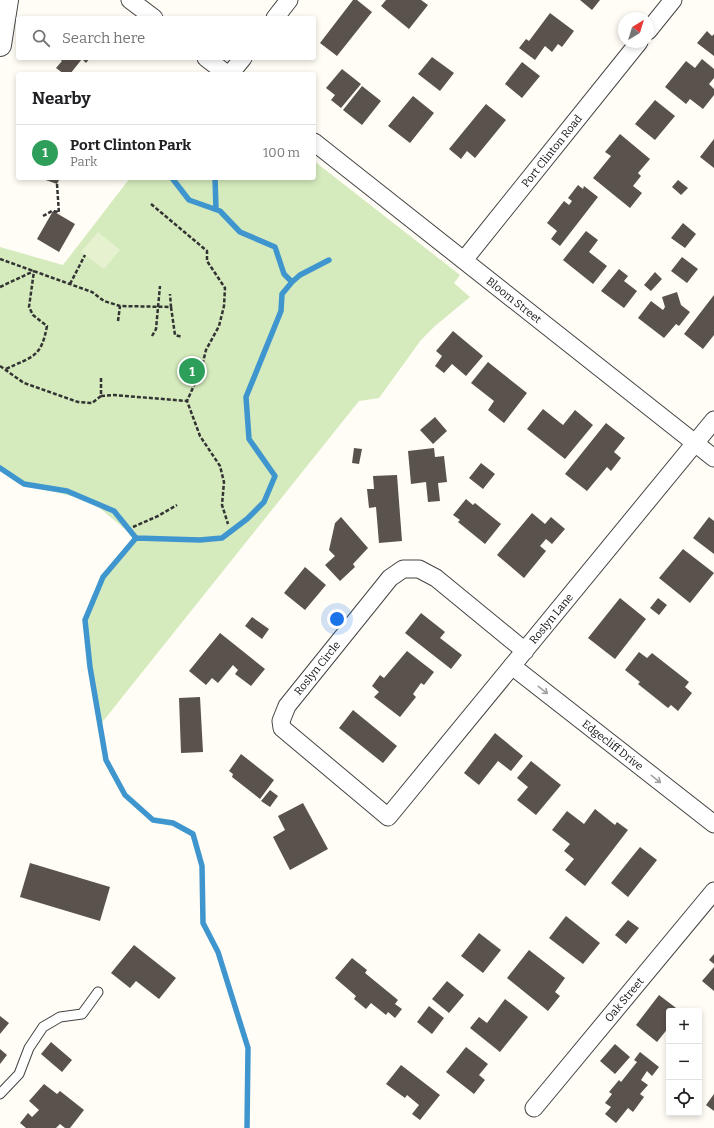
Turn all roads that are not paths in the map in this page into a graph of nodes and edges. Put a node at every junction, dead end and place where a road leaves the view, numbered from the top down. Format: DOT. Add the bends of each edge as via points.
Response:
graph roads {
  1 [pos="6,0"];
  2 [pos="130,0"];
  3 [pos="289,0"];
  4 [pos="673,0"];
  5 [pos="151,16"];
  6 [pos="277,16"];
  7 [pos="654,24"];
  8 [pos="0,45"];
  9 [pos="634,48"];
  10 [pos="209,60"];
  11 [pos="241,60"];
  12 [pos="224,72"];
  13 [pos="232,72"];
  14 [pos="316,144"];
  15 [pos="464,260"];
  16 [pos="714,420"];
  17 [pos="696,443"];
  18 [pos="714,458"];
  19 [pos="525,651"];
  20 [pos="512,666"];
  21 [pos="388,817"];
  22 [pos="714,824"];
  23 [pos="714,891"];
  24 [pos="98,992"];
  25 [pos="0,1094"];
  26 [pos="534,1108"];
  1 -- 8 [label="street"];
  2 -- 5 [label="street"];
  3 -- 6 [label="street"];
  4 -- 7 [label="street"];
  9 -- 15 [label="street, Port Clinton Road"];
  10 -- 12 [label="street"];
  11 -- 13 [label="street"];
  14 -- 15 [label="street, Bloom Street"];
  15 -- 17 [label="street, Bloom Street"];
  16 -- 17 [label="street, Roslyn Lane"];
  17 -- 18 [label="street, Bloom Street"];
  17 -- 19 [label="street, Roslyn Lane"];
  19 -- 20 [label="street, Roslyn Lane"];
  19 -- 21 [label="street, Roslyn Circle" via="436,578 419,569 403,569 390,578 287,706 281,721 282,728"];
  20 -- 21 [label="street, Roslyn Lane"];
  20 -- 22 [label="street, Edgecliff Drive, one-way"];
  23 -- 26 [label="street, Oak Street"];
  24 -- 25 [label="lane" via="82,1014 60,1017 44,1027 29,1048 19,1074"];
}
